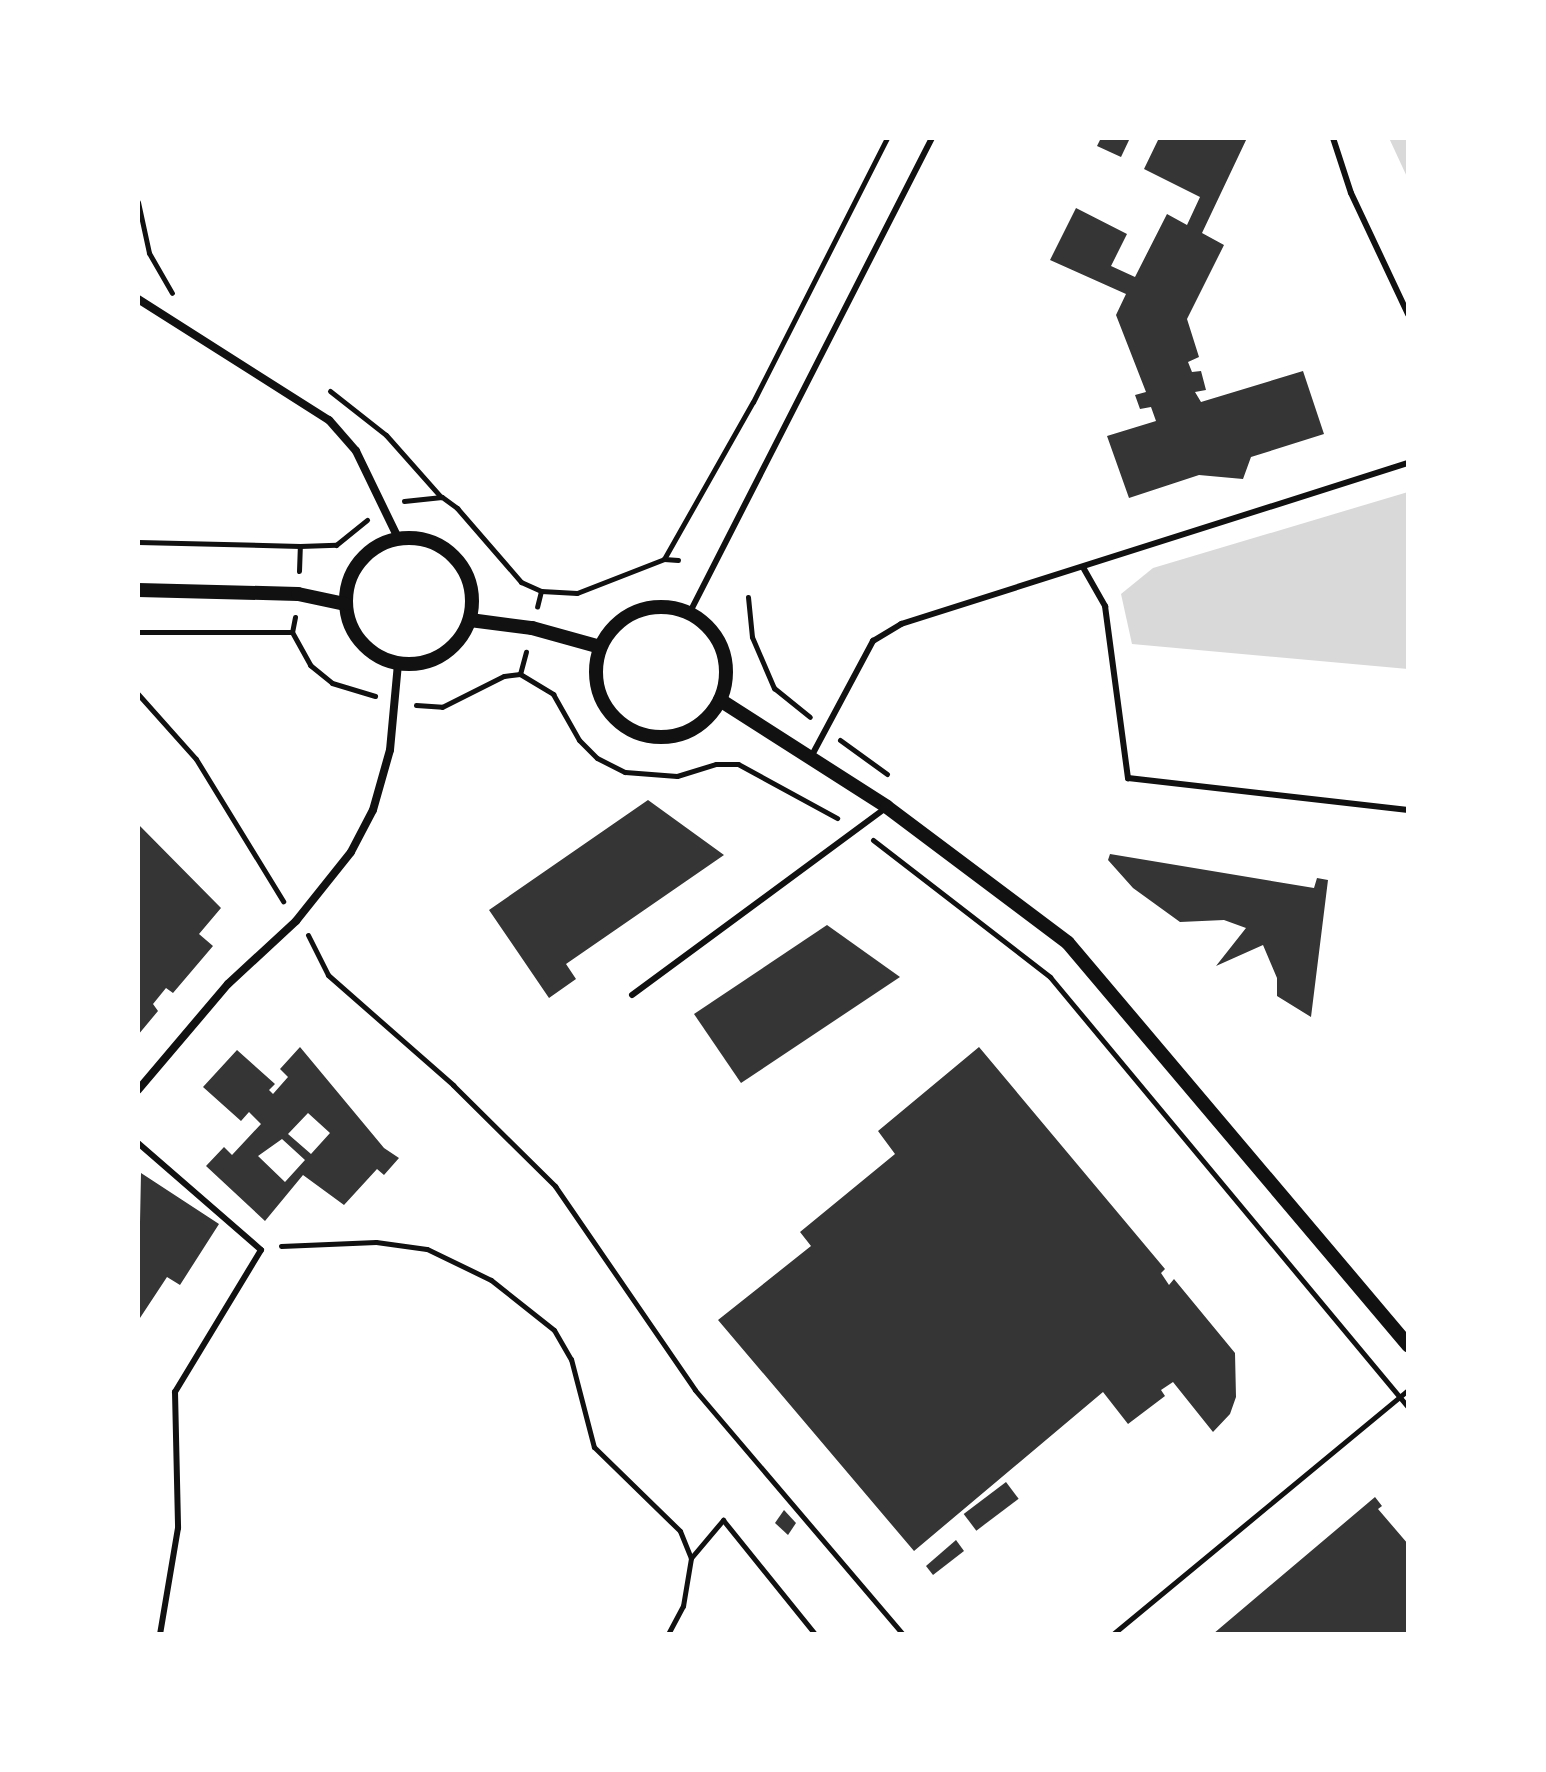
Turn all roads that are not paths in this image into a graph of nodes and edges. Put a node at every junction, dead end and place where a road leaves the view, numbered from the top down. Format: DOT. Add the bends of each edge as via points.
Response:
graph roads {
  1 [pos="932,138"];
  2 [pos="1333,138"];
  3 [pos="138,299"];
  4 [pos="1408,314"];
  5 [pos="1408,463"];
  6 [pos="398,538"];
  7 [pos="1084,569"];
  8 [pos="138,590"];
  9 [pos="345,604"];
  10 [pos="689,614"];
  11 [pos="470,620"];
  12 [pos="600,647"];
  13 [pos="398,664"];
  14 [pos="720,700"];
  15 [pos="811,757"];
  16 [pos="887,807"];
  17 [pos="1408,810"];
  18 [pos="632,995"];
  19 [pos="138,1090"];
  20 [pos="138,1143"];
  21 [pos="1408,1345"];
  22 [pos="160,1634"];
  1 -- 10 [label="lane"];
  2 -- 4 [label="lane" via="1351,193"];
  3 -- 6 [label="street" via="329,420 356,451"];
  5 -- 7 [label="lane"];
  6 -- 9 [label="street" via="376,546 359,561 348,581"];
  6 -- 11 [label="street" via="424,539 447,550 464,570 473,594"];
  7 -- 15 [label="lane" via="901,624 873,641"];
  7 -- 17 [label="lane" via="1105,606 1128,778"];
  8 -- 9 [label="street" via="298,594"];
  9 -- 13 [label="street" via="361,643"];
  10 -- 12 [label="street" via="648,608 628,616"];
  10 -- 14 [label="street" via="718,641 725,660"];
  11 -- 12 [label="street" via="532,628"];
  11 -- 13 [label="street" via="460,641 443,656 421,664"];
  12 -- 14 [label="street" via="598,691 624,727 667,737 698,725"];
  13 -- 19 [label="street" via="390,750 373,810 351,852 296,921 228,984"];
  14 -- 15 [label="street"];
  15 -- 16 [label="street"];
  16 -- 18 [label="lane"];
  16 -- 21 [label="street" via="1068,943"];
  20 -- 22 [label="lane" via="261,1250 175,1392 178,1528"];
}
